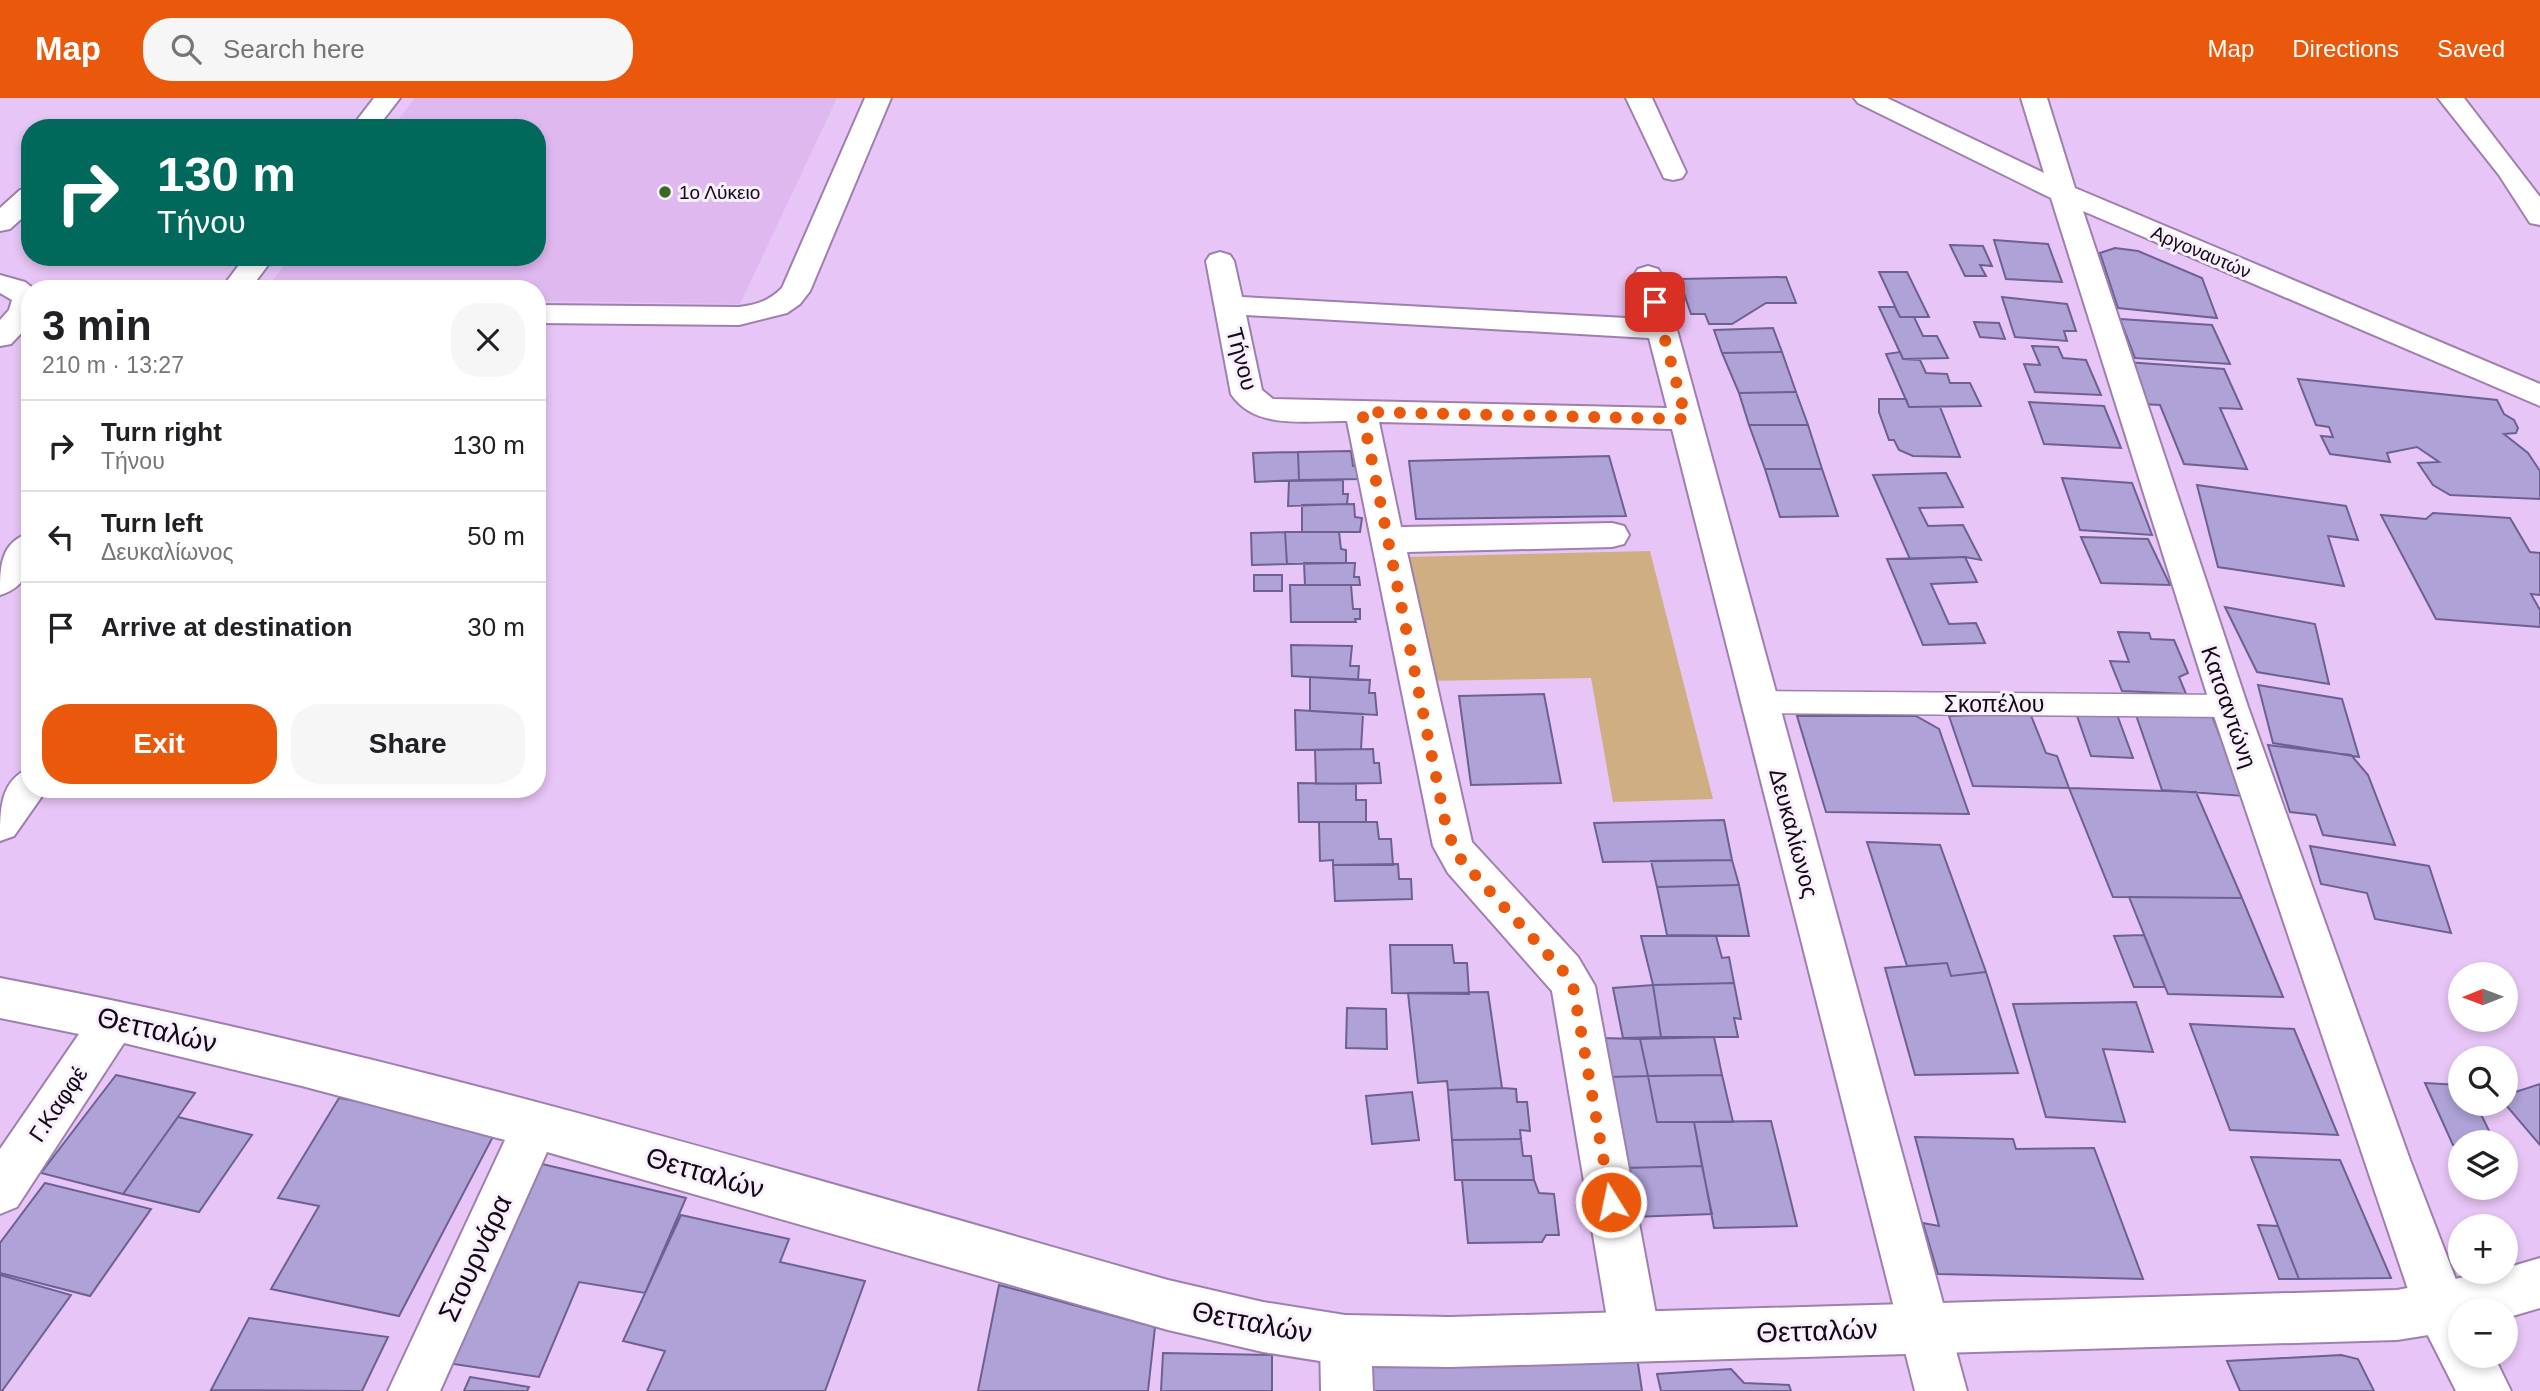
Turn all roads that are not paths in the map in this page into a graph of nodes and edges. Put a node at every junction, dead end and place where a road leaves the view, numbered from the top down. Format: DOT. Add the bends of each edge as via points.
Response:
graph roads {
  1 [pos="387,98"];
  2 [pos="878,98"];
  3 [pos="1639,98"];
  4 [pos="1867,98"];
  5 [pos="2034,98"];
  6 [pos="2451,98"];
  7 [pos="371,119"];
  8 [pos="1673,172"];
  9 [pos="2063,193"];
  10 [pos="21,203"];
  11 [pos="2540,217"];
  12 [pos="0,223"];
  13 [pos="1220,261"];
  14 [pos="253,266"];
  15 [pos="1648,275"];
  16 [pos="242,280"];
  17 [pos="0,284"];
  18 [pos="21,292"];
  19 [pos="1229,305"];
  20 [pos="546,314"];
  21 [pos="21,316"];
  22 [pos="1662,329"];
  23 [pos="0,337"];
  24 [pos="2540,396"];
  25 [pos="1362,412"];
  26 [pos="1686,419"];
  27 [pos="1612,535"];
  28 [pos="1387,540"];
  29 [pos="21,556"];
  30 [pos="0,582"];
  31 [pos="1760,702"];
  32 [pos="2228,706"];
  33 [pos="21,796"];
  34 [pos="0,824"];
  35 [pos="0,998"];
  36 [pos="115,1019"];
  37 [pos="536,1125"];
  38 [pos="0,1190"];
  39 [pos="2540,1283"];
  40 [pos="2493,1298"];
  41 [pos="2448,1323"];
  42 [pos="1924,1328"];
  43 [pos="2448,1328"];
  44 [pos="1635,1336"];
  45 [pos="1345,1340"];
  46 [pos="2472,1368"];
  47 [pos="414,1391"];
  48 [pos="1347,1391"];
  49 [pos="1941,1391"];
  50 [pos="2485,1391"];
  1 -- 7 [label="street"];
  2 -- 20 [label="street" via="786,303 739,316"];
  3 -- 8 [label="street"];
  4 -- 9 [label="street, Αργοναυτών"];
  5 -- 9 [label="street, Κατσαντώνη"];
  6 -- 11 [label="street"];
  9 -- 24 [label="street, Αργοναυτών"];
  9 -- 32 [label="street, Κατσαντώνη"];
  10 -- 12 [label="street"];
  13 -- 19 [label="street, Τήνου"];
  14 -- 16 [label="street"];
  15 -- 22 [label="street, Δευκαλίωνος"];
  17 -- 18 [label="street"];
  19 -- 22 [label="street"];
  19 -- 25 [label="street, Τήνου" via="1247,394 1258,404 1268,409"];
  21 -- 23 [label="street"];
  22 -- 26 [label="street, Δευκαλίωνος"];
  25 -- 26 [label="street, Τήνου"];
  25 -- 28 [label="street"];
  26 -- 31 [label="street, Δευκαλίωνος"];
  27 -- 28 [label="street"];
  28 -- 44 [label="street" via="1453,846 1573,986"];
  29 -- 30 [label="street"];
  31 -- 32 [label="lane, Σκοπέλου"];
  31 -- 42 [label="street, Δευκαλίωνος"];
  32 -- 41 [label="street, Κατσαντώνη"];
  33 -- 34 [label="street"];
  35 -- 36 [label="street, Θετταλών"];
  36 -- 37 [label="street, Θετταλών"];
  36 -- 38 [label="street, Γ.Καφφέ"];
  37 -- 45 [label="street, Θετταλών" via="1168,1305"];
  37 -- 47 [label="street, Στουρνάρα"];
  39 -- 40 [label="street, Θετταλών"];
  42 -- 43 [label="street, Θετταλών" via="2397,1315"];
  42 -- 44 [label="street, Θετταλών"];
  42 -- 49 [label="street, Δευκαλίωνος"];
  44 -- 45 [label="street, Θετταλών"];
  45 -- 48 [label="street"];
  46 -- 50 [label="street"];
}
